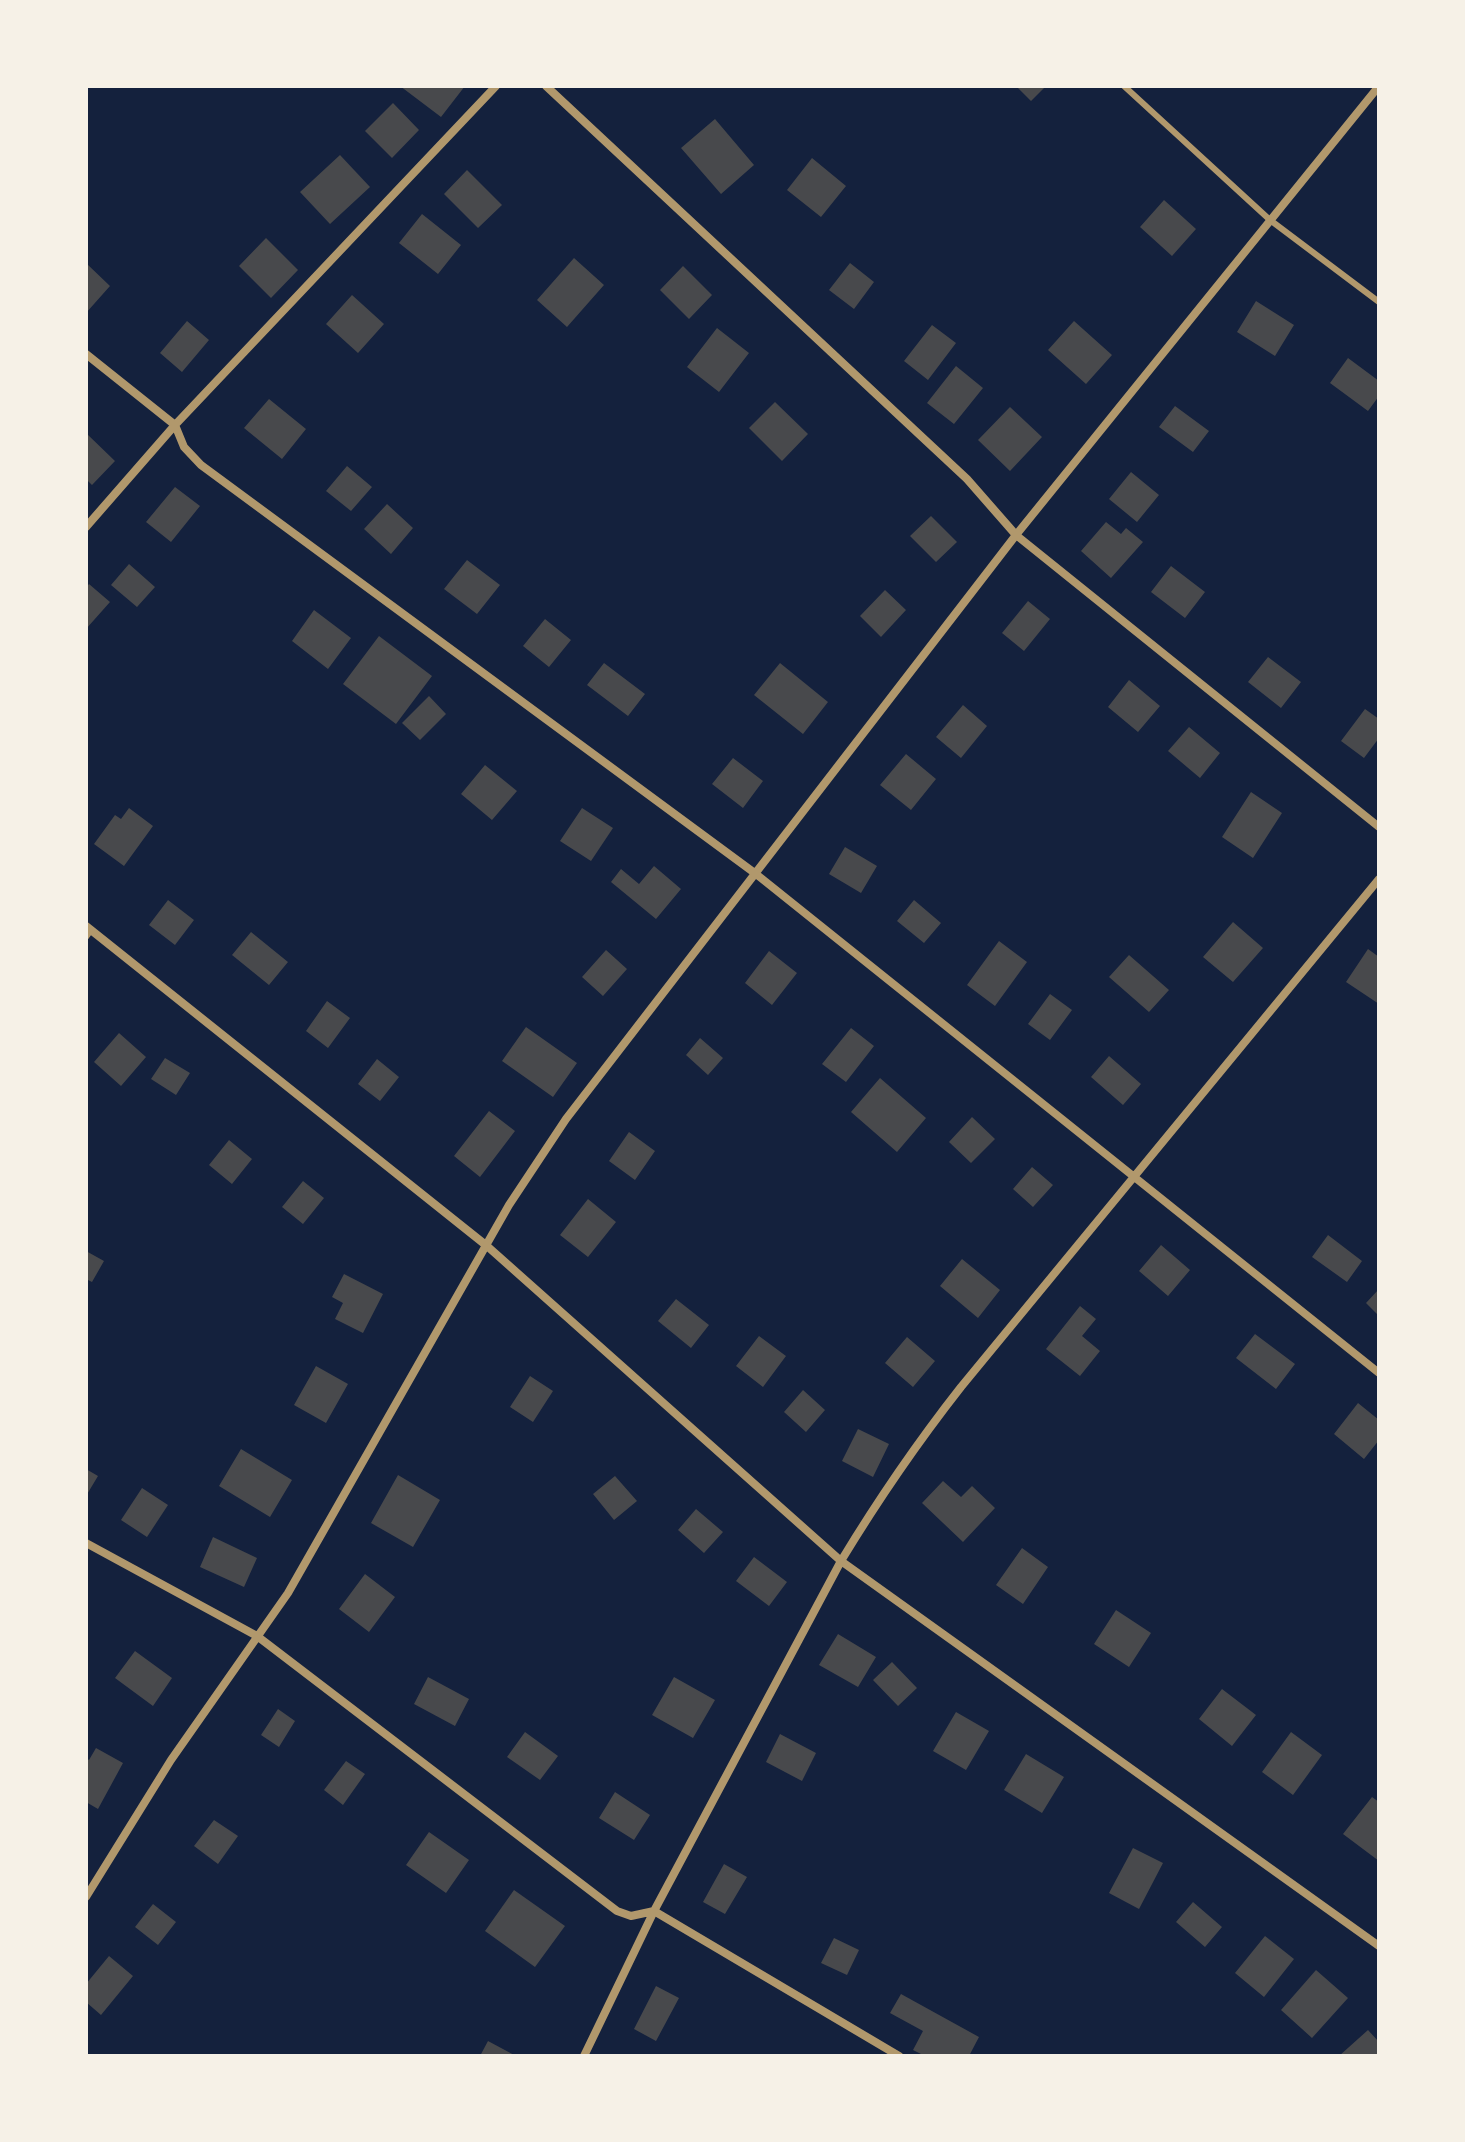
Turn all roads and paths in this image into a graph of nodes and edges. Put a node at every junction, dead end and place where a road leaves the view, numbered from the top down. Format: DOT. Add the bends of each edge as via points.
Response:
graph roads {
  1 [pos="496,86"];
  2 [pos="546,86"];
  3 [pos="1124,86"];
  4 [pos="1379,86"];
  5 [pos="1270,220"];
  6 [pos="1379,302"];
  7 [pos="86,354"];
  8 [pos="175,425"];
  9 [pos="86,527"];
  10 [pos="1016,535"];
  11 [pos="1379,827"];
  12 [pos="756,874"];
  13 [pos="1379,879"];
  14 [pos="88,931"];
  15 [pos="1132,1176"];
  16 [pos="487,1246"];
  17 [pos="1379,1373"];
  18 [pos="86,1543"];
  19 [pos="841,1561"];
  20 [pos="257,1636"];
  21 [pos="86,1897"];
  22 [pos="654,1911"];
  23 [pos="1379,1946"];
  24 [pos="584,2056"];
  25 [pos="899,2056"];
  1 -- 8 [label="street"];
  2 -- 10 [label="street" via="967,479"];
  3 -- 5 [label="lane"];
  4 -- 5 [label="street"];
  5 -- 6 [label="lane"];
  5 -- 10 [label="street"];
  7 -- 8 [label="street"];
  8 -- 9 [label="street"];
  8 -- 12 [label="street" via="184,447 201,465"];
  10 -- 11 [label="street"];
  10 -- 12 [label="street"];
  12 -- 15 [label="street"];
  12 -- 16 [label="street" via="566,1119"];
  13 -- 15 [label="street"];
  14 -- 16 [label="street"];
  15 -- 17 [label="street"];
  15 -- 19 [label="street" via="929,1428"];
  16 -- 19 [label="street"];
  16 -- 20 [label="street" via="288,1593"];
  18 -- 20 [label="street"];
  19 -- 22 [label="street"];
  19 -- 23 [label="street"];
  20 -- 21 [label="street"];
  20 -- 22 [label="street" via="601,1900 631,1916"];
  22 -- 24 [label="street"];
  22 -- 25 [label="street"];
}
